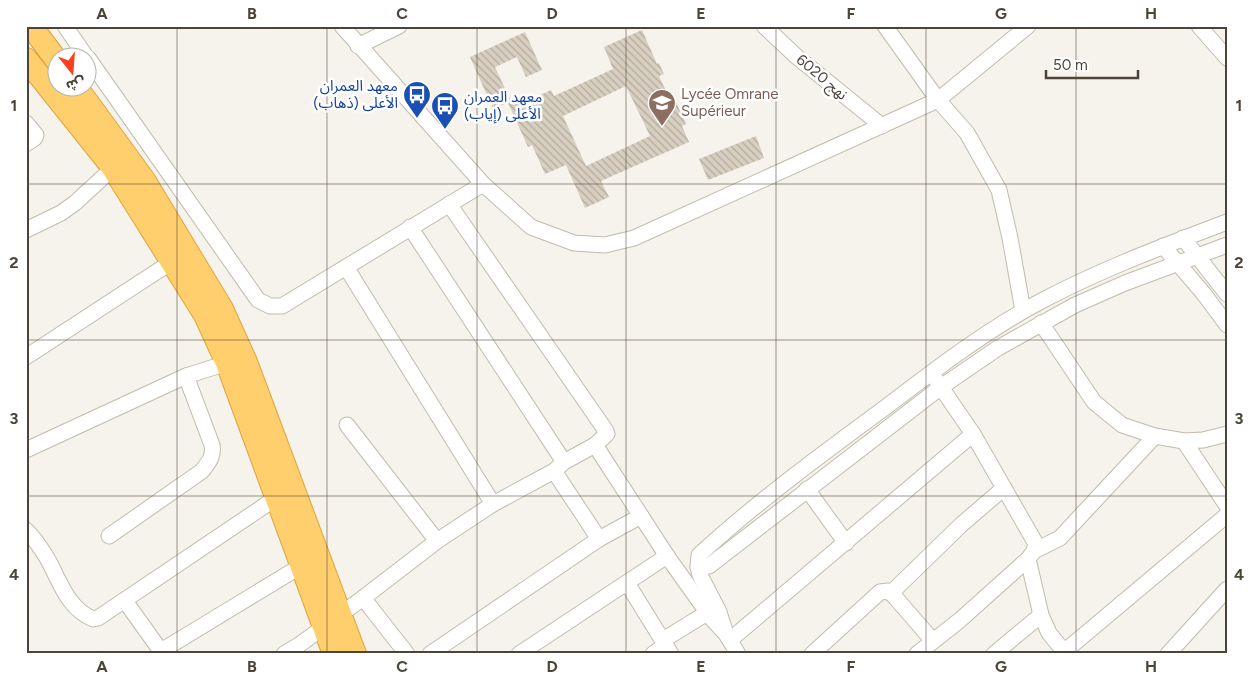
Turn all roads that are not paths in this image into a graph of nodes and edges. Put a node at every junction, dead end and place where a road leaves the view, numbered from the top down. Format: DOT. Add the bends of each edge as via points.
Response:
graph roads {
  1 [pos="31,26"];
  2 [pos="65,26"];
  3 [pos="342,26"];
  4 [pos="399,26"];
  5 [pos="764,26"];
  6 [pos="885,26"];
  7 [pos="1028,26"];
  8 [pos="1199,26"];
  9 [pos="358,46"];
  10 [pos="80,48"];
  11 [pos="48,49"];
  12 [pos="1227,58"];
  13 [pos="26,59"];
  14 [pos="98,74"];
  15 [pos="84,98"];
  16 [pos="938,100"];
  17 [pos="26,122"];
  18 [pos="882,126"];
  19 [pos="26,144"];
  20 [pos="113,168"];
  21 [pos="483,184"];
  22 [pos="450,204"];
  23 [pos="1227,222"];
  24 [pos="410,227"];
  25 [pos="26,230"];
  26 [pos="1183,238"];
  27 [pos="1227,245"];
  28 [pos="1163,246"];
  29 [pos="1198,257"];
  30 [pos="173,261"];
  31 [pos="1179,264"];
  32 [pos="346,267"];
  33 [pos="1227,294"];
  34 [pos="1023,311"];
  35 [pos="1041,323"];
  36 [pos="1227,324"];
  37 [pos="26,357"];
  38 [pos="227,363"];
  39 [pos="931,373"];
  40 [pos="186,376"];
  41 [pos="941,387"];
  42 [pos="347,425"];
  43 [pos="973,434"];
  44 [pos="1227,434"];
  45 [pos="1154,436"];
  46 [pos="1184,440"];
  47 [pos="595,445"];
  48 [pos="26,450"];
  49 [pos="559,466"];
  50 [pos="1004,488"];
  51 [pos="807,489"];
  52 [pos="276,498"];
  53 [pos="493,504"];
  54 [pos="1227,506"];
  55 [pos="1227,515"];
  56 [pos="641,516"];
  57 [pos="26,530"];
  58 [pos="109,536"];
  59 [pos="599,539"];
  60 [pos="438,541"];
  61 [pos="846,543"];
  62 [pos="1031,555"];
  63 [pos="668,556"];
  64 [pos="301,566"];
  65 [pos="698,568"];
  66 [pos="626,583"];
  67 [pos="1227,589"];
  68 [pos="891,593"];
  69 [pos="364,598"];
  70 [pos="125,600"];
  71 [pos="707,612"];
  72 [pos="1041,615"];
  73 [pos="332,621"];
  74 [pos="728,637"];
  75 [pos="933,641"];
  76 [pos="666,646"];
  77 [pos="301,650"];
  78 [pos="162,652"];
  79 [pos="1066,652"];
  80 [pos="523,653"];
  81 [pos="284,654"];
  82 [pos="334,654"];
  83 [pos="355,654"];
  84 [pos="407,654"];
  85 [pos="430,654"];
  86 [pos="653,654"];
  87 [pos="738,654"];
  88 [pos="812,654"];
  89 [pos="917,654"];
  90 [pos="994,654"];
  91 [pos="1168,654"];
  1 -- 11 [label="highway"];
  2 -- 10 [label="street"];
  3 -- 9 [label="street"];
  4 -- 9 [label="street"];
  5 -- 18 [label="street, نهج 6020"];
  6 -- 16 [label="street"];
  7 -- 16 [label="street"];
  8 -- 12 [label="street"];
  9 -- 21 [label="street"];
  13 -- 20 [label="highway"];
  14 -- 32 [label="street" via="258,300 270,306 282,306"];
  15 -- 73 [label="highway" via="144,180 222,309 246,362"];
  16 -- 18 [label="street"];
  16 -- 34 [label="street" via="967,133 999,190"];
  17 -- 19 [label="street" via="36,136"];
  18 -- 21 [label="street" via="634,238 605,245 574,243 531,227"];
  20 -- 25 [label="street" via="76,203"];
  20 -- 30 [label="highway"];
  21 -- 22 [label="street"];
  22 -- 24 [label="street"];
  22 -- 47 [label="street" via="607,432"];
  23 -- 26 [label="street"];
  24 -- 32 [label="street"];
  24 -- 49 [label="street"];
  26 -- 28 [label="street"];
  26 -- 29 [label="street"];
  27 -- 29 [label="street"];
  28 -- 31 [label="street"];
  28 -- 34 [label="street"];
  29 -- 31 [label="street"];
  29 -- 33 [label="street"];
  30 -- 37 [label="street"];
  30 -- 38 [label="highway" via="206,315"];
  31 -- 35 [label="street" via="1125,283"];
  31 -- 36 [label="street"];
  32 -- 53 [label="street"];
  34 -- 39 [label="street"];
  35 -- 41 [label="street"];
  35 -- 45 [label="street" via="1094,402 1122,425"];
  38 -- 40 [label="street"];
  38 -- 52 [label="highway"];
  39 -- 41 [label="street"];
  39 -- 65 [label="street" via="784,483 722,534 699,555"];
  40 -- 48 [label="street"];
  40 -- 58 [label="street" via="212,445 211,459 202,471"];
  41 -- 43 [label="street"];
  41 -- 51 [label="street"];
  42 -- 60 [label="street"];
  43 -- 50 [label="street"];
  43 -- 61 [label="street"];
  44 -- 46 [label="street" via="1203,440"];
  45 -- 46 [label="street"];
  45 -- 62 [label="street" via="1060,538"];
  46 -- 54 [label="street"];
  47 -- 49 [label="street"];
  47 -- 56 [label="street"];
  49 -- 53 [label="street"];
  49 -- 59 [label="street"];
  50 -- 62 [label="street" via="1036,544"];
  50 -- 68 [label="street"];
  51 -- 61 [label="street"];
  51 -- 65 [label="street" via="709,566"];
  52 -- 64 [label="highway"];
  52 -- 70 [label="street"];
  53 -- 60 [label="street"];
  55 -- 79 [label="street"];
  56 -- 59 [label="street"];
  56 -- 63 [label="street"];
  57 -- 70 [label="street" via="78,611 93,619 98,618"];
  59 -- 85 [label="street"];
  60 -- 69 [label="street"];
  61 -- 74 [label="street"];
  62 -- 72 [label="street"];
  62 -- 75 [label="street"];
  63 -- 66 [label="street"];
  63 -- 71 [label="street"];
  64 -- 73 [label="highway"];
  64 -- 78 [label="street"];
  65 -- 74 [label="street"];
  66 -- 76 [label="street"];
  66 -- 80 [label="street"];
  67 -- 91 [label="street"];
  68 -- 75 [label="street"];
  68 -- 88 [label="street" via="880,592"];
  69 -- 73 [label="street"];
  69 -- 84 [label="street"];
  70 -- 78 [label="street"];
  71 -- 74 [label="street"];
  71 -- 76 [label="street"];
  72 -- 79 [label="street" via="1049,633"];
  72 -- 90 [label="street"];
  73 -- 77 [label="street"];
  73 -- 82 [label="highway"];
  73 -- 83 [label="highway"];
  74 -- 87 [label="street"];
  75 -- 89 [label="street"];
  76 -- 86 [label="street"];
  77 -- 81 [label="street"];
}
